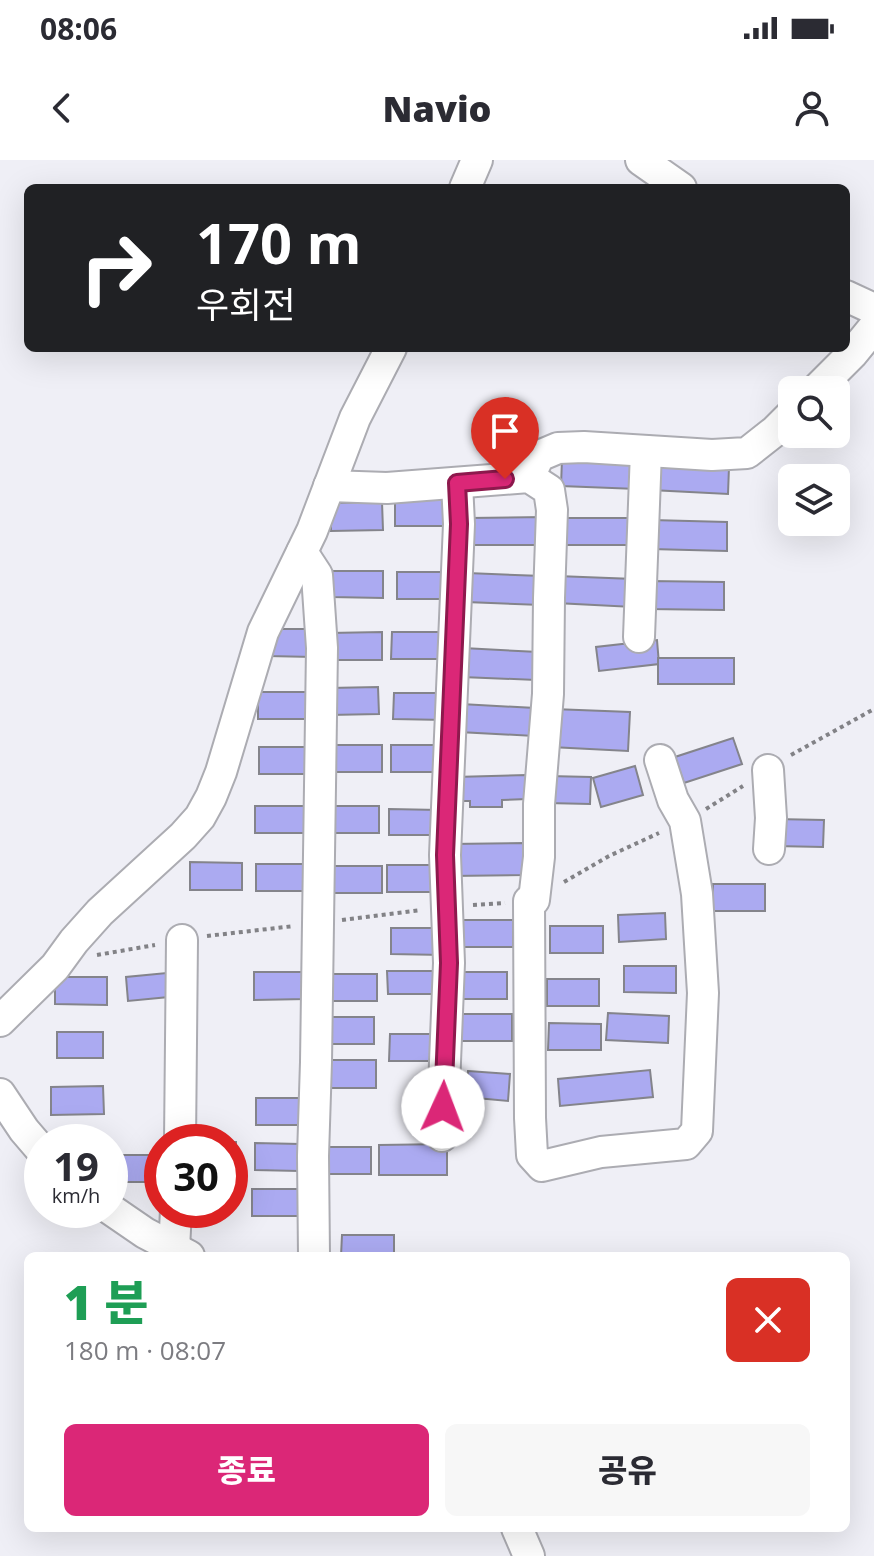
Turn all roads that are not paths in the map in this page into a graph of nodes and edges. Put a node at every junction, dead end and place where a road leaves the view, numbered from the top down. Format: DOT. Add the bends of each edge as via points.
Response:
graph roads {
  1 [pos="477,160"];
  2 [pos="641,160"];
  3 [pos="467,184"];
  4 [pos="675,184"];
  5 [pos="850,298"];
  6 [pos="874,309"];
  7 [pos="874,327"];
  8 [pos="389,352"];
  9 [pos="830,376"];
  10 [pos="778,428"];
  11 [pos="646,451"];
  12 [pos="529,477"];
  13 [pos="457,483"];
  14 [pos="329,486"];
  15 [pos="302,552"];
  16 [pos="639,637"];
  17 [pos="660,760"];
  18 [pos="768,770"];
  19 [pos="769,849"];
  20 [pos="182,940"];
  21 [pos="0,1021"];
  22 [pos="0,1094"];
  23 [pos="180,1124"];
  24 [pos="24,1130"];
  25 [pos="442,1136"];
  26 [pos="128,1221"];
  27 [pos="178,1228"];
  28 [pos="181,1252"];
  29 [pos="314,1252"];
  30 [pos="519,1532"];
  31 [pos="529,1556"];
  1 -- 3 [label="street"];
  2 -- 4 [label="street"];
  5 -- 6 [label="street"];
  7 -- 9 [label="street"];
  8 -- 14 [label="street" via="355,418"];
  10 -- 11 [label="street" via="747,453"];
  11 -- 12 [label="street" via="558,448 539,456"];
  11 -- 16 [label="street"];
  12 -- 13 [label="street"];
  12 -- 17 [label="street" via="549,490 552,510 548,694 539,857 531,900 530,1118 532,1155 542,1166 601,1152 686,1144 697,1131 703,993 697,894 685,821"];
  13 -- 14 [label="street"];
  13 -- 25 [label="street"];
  14 -- 15 [label="street"];
  15 -- 21 [label="street" via="263,632 221,772 200,817 100,912"];
  15 -- 29 [label="street" via="317,575 322,648"];
  18 -- 19 [label="street"];
  20 -- 23 [label="street"];
  22 -- 24 [label="street"];
  26 -- 28 [label="street"];
  27 -- 28 [label="street"];
  30 -- 31 [label="street"];
}
